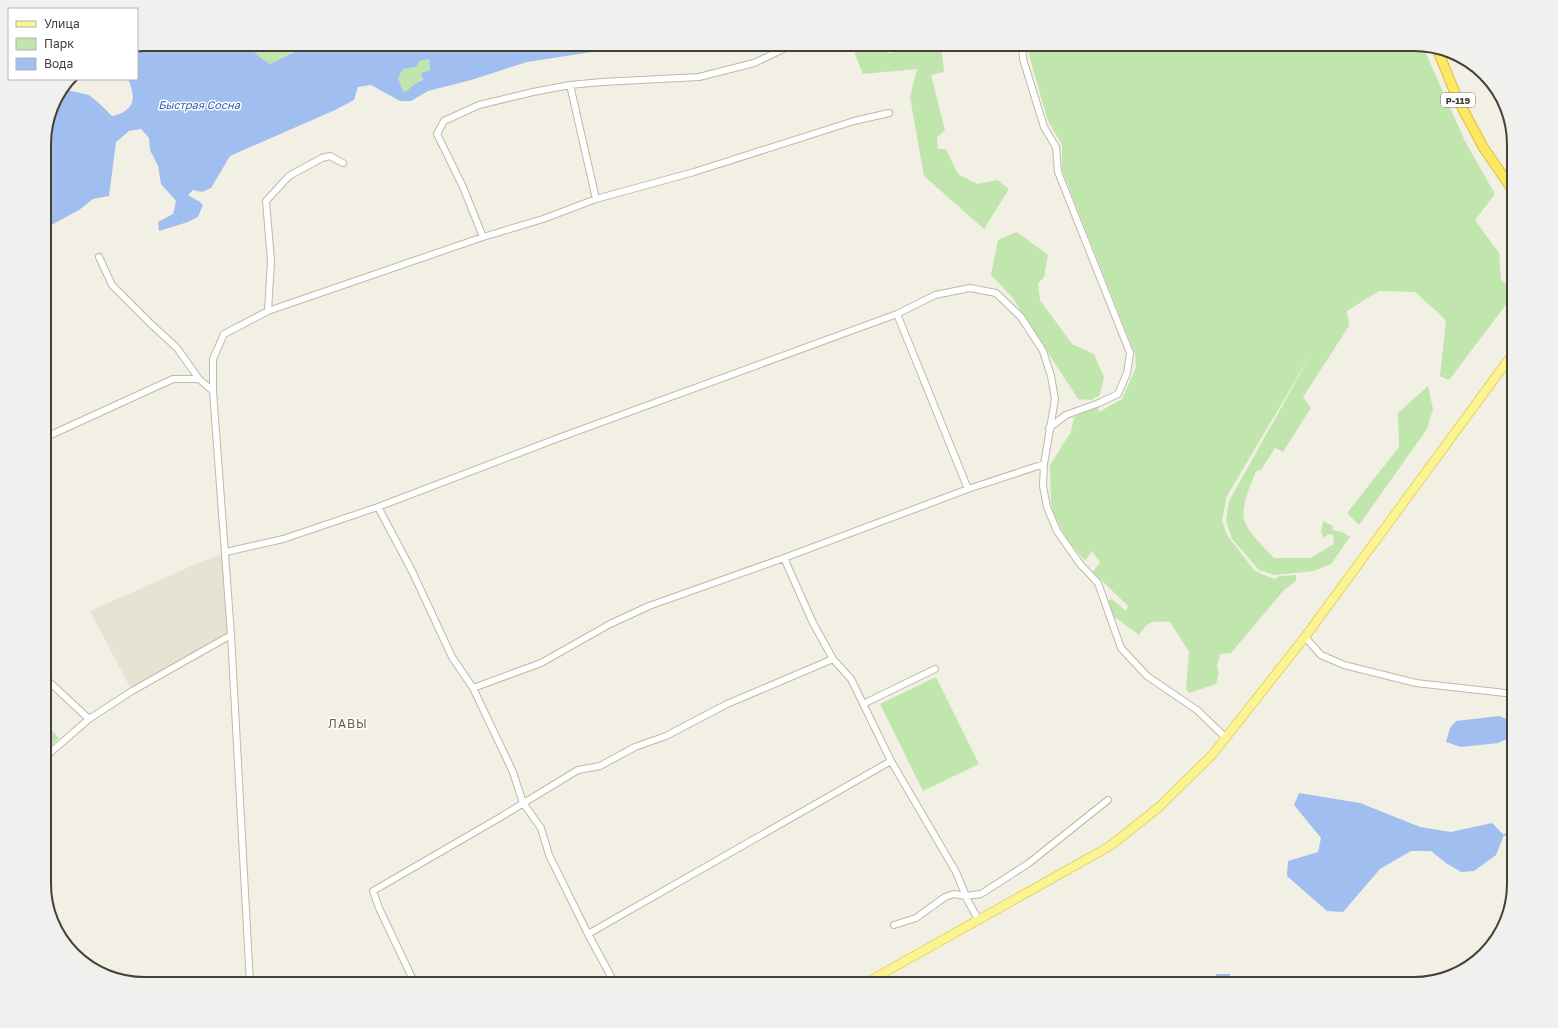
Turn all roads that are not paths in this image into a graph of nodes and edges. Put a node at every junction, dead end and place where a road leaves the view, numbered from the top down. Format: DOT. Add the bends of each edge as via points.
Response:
graph roads {
  1 [pos="779,51"];
  2 [pos="1022,51"];
  3 [pos="1439,54"];
  4 [pos="570,85"];
  5 [pos="889,113"];
  6 [pos="343,163"];
  7 [pos="1507,182"];
  8 [pos="596,199"];
  9 [pos="483,237"];
  10 [pos="99,257"];
  11 [pos="268,311"];
  12 [pos="897,314"];
  13 [pos="1507,362"];
  14 [pos="199,379"];
  15 [pos="213,391"];
  16 [pos="1049,428"];
  17 [pos="51,435"];
  18 [pos="1044,464"];
  19 [pos="968,489"];
  20 [pos="378,507"];
  21 [pos="226,552"];
  22 [pos="784,558"];
  23 [pos="231,635"];
  24 [pos="1305,637"];
  25 [pos="833,659"];
  26 [pos="935,669"];
  27 [pos="51,684"];
  28 [pos="473,688"];
  29 [pos="1507,693"];
  30 [pos="863,704"];
  31 [pos="89,719"];
  32 [pos="1226,738"];
  33 [pos="51,752"];
  34 [pos="891,761"];
  35 [pos="1108,800"];
  36 [pos="523,803"];
  37 [pos="966,896"];
  38 [pos="979,921"];
  39 [pos="894,925"];
  40 [pos="588,934"];
  41 [pos="250,977"];
  42 [pos="412,977"];
  43 [pos="610,977"];
  44 [pos="877,977"];
  1 -- 4 [label="street" via="754,63 699,77"];
  2 -- 16 [label="street" via="1044,127 1056,147 1058,172 1130,353 1128,373 1118,394 1066,415"];
  3 -- 7 [label="highway, Р-119" via="1457,98 1483,147"];
  4 -- 8 [label="street"];
  4 -- 9 [label="street" via="478,105 444,121 437,134 463,187"];
  5 -- 8 [label="street" via="854,121 694,172"];
  6 -- 11 [label="street" via="330,156 322,158 289,176 266,201 271,261"];
  8 -- 9 [label="street" via="543,219"];
  9 -- 11 [label="street"];
  10 -- 14 [label="street" via="112,285 177,348"];
  11 -- 15 [label="street" via="224,334 213,359"];
  12 -- 16 [label="street" via="935,295 970,288 996,293 1021,316 1043,352 1055,399"];
  12 -- 19 [label="street"];
  12 -- 20 [label="street"];
  13 -- 24 [label="main road"];
  14 -- 15 [label="street"];
  14 -- 17 [label="street" via="173,379"];
  15 -- 21 [label="street"];
  16 -- 18 [label="street"];
  18 -- 19 [label="street"];
  18 -- 32 [label="street" via="1043,486 1047,507 1057,531 1080,564 1098,583 1121,648 1147,676 1197,710"];
  19 -- 22 [label="street"];
  20 -- 21 [label="street" via="283,539"];
  20 -- 28 [label="street" via="452,656"];
  21 -- 23 [label="street"];
  22 -- 25 [label="street" via="813,624"];
  22 -- 28 [label="street" via="649,606 610,624 541,663"];
  23 -- 31 [label="street" via="138,687"];
  23 -- 41 [label="street"];
  24 -- 29 [label="street" via="1321,655 1344,665 1416,683"];
  24 -- 32 [label="main road"];
  25 -- 30 [label="street" via="851,679"];
  25 -- 36 [label="street" via="727,704 600,766 578,770"];
  26 -- 30 [label="street"];
  27 -- 31 [label="street"];
  28 -- 36 [label="street" via="513,772"];
  30 -- 34 [label="street"];
  31 -- 33 [label="street"];
  32 -- 38 [label="main road" via="1158,808 1110,846"];
  34 -- 37 [label="street" via="956,872"];
  34 -- 40 [label="street"];
  35 -- 37 [label="street" via="1029,863 981,894"];
  36 -- 40 [label="street" via="540,828 549,855"];
  36 -- 42 [label="street" via="373,890"];
  37 -- 38 [label="street"];
  37 -- 39 [label="street" via="954,894 945,897 916,918"];
  38 -- 44 [label="main road"];
  40 -- 43 [label="street"];
}
